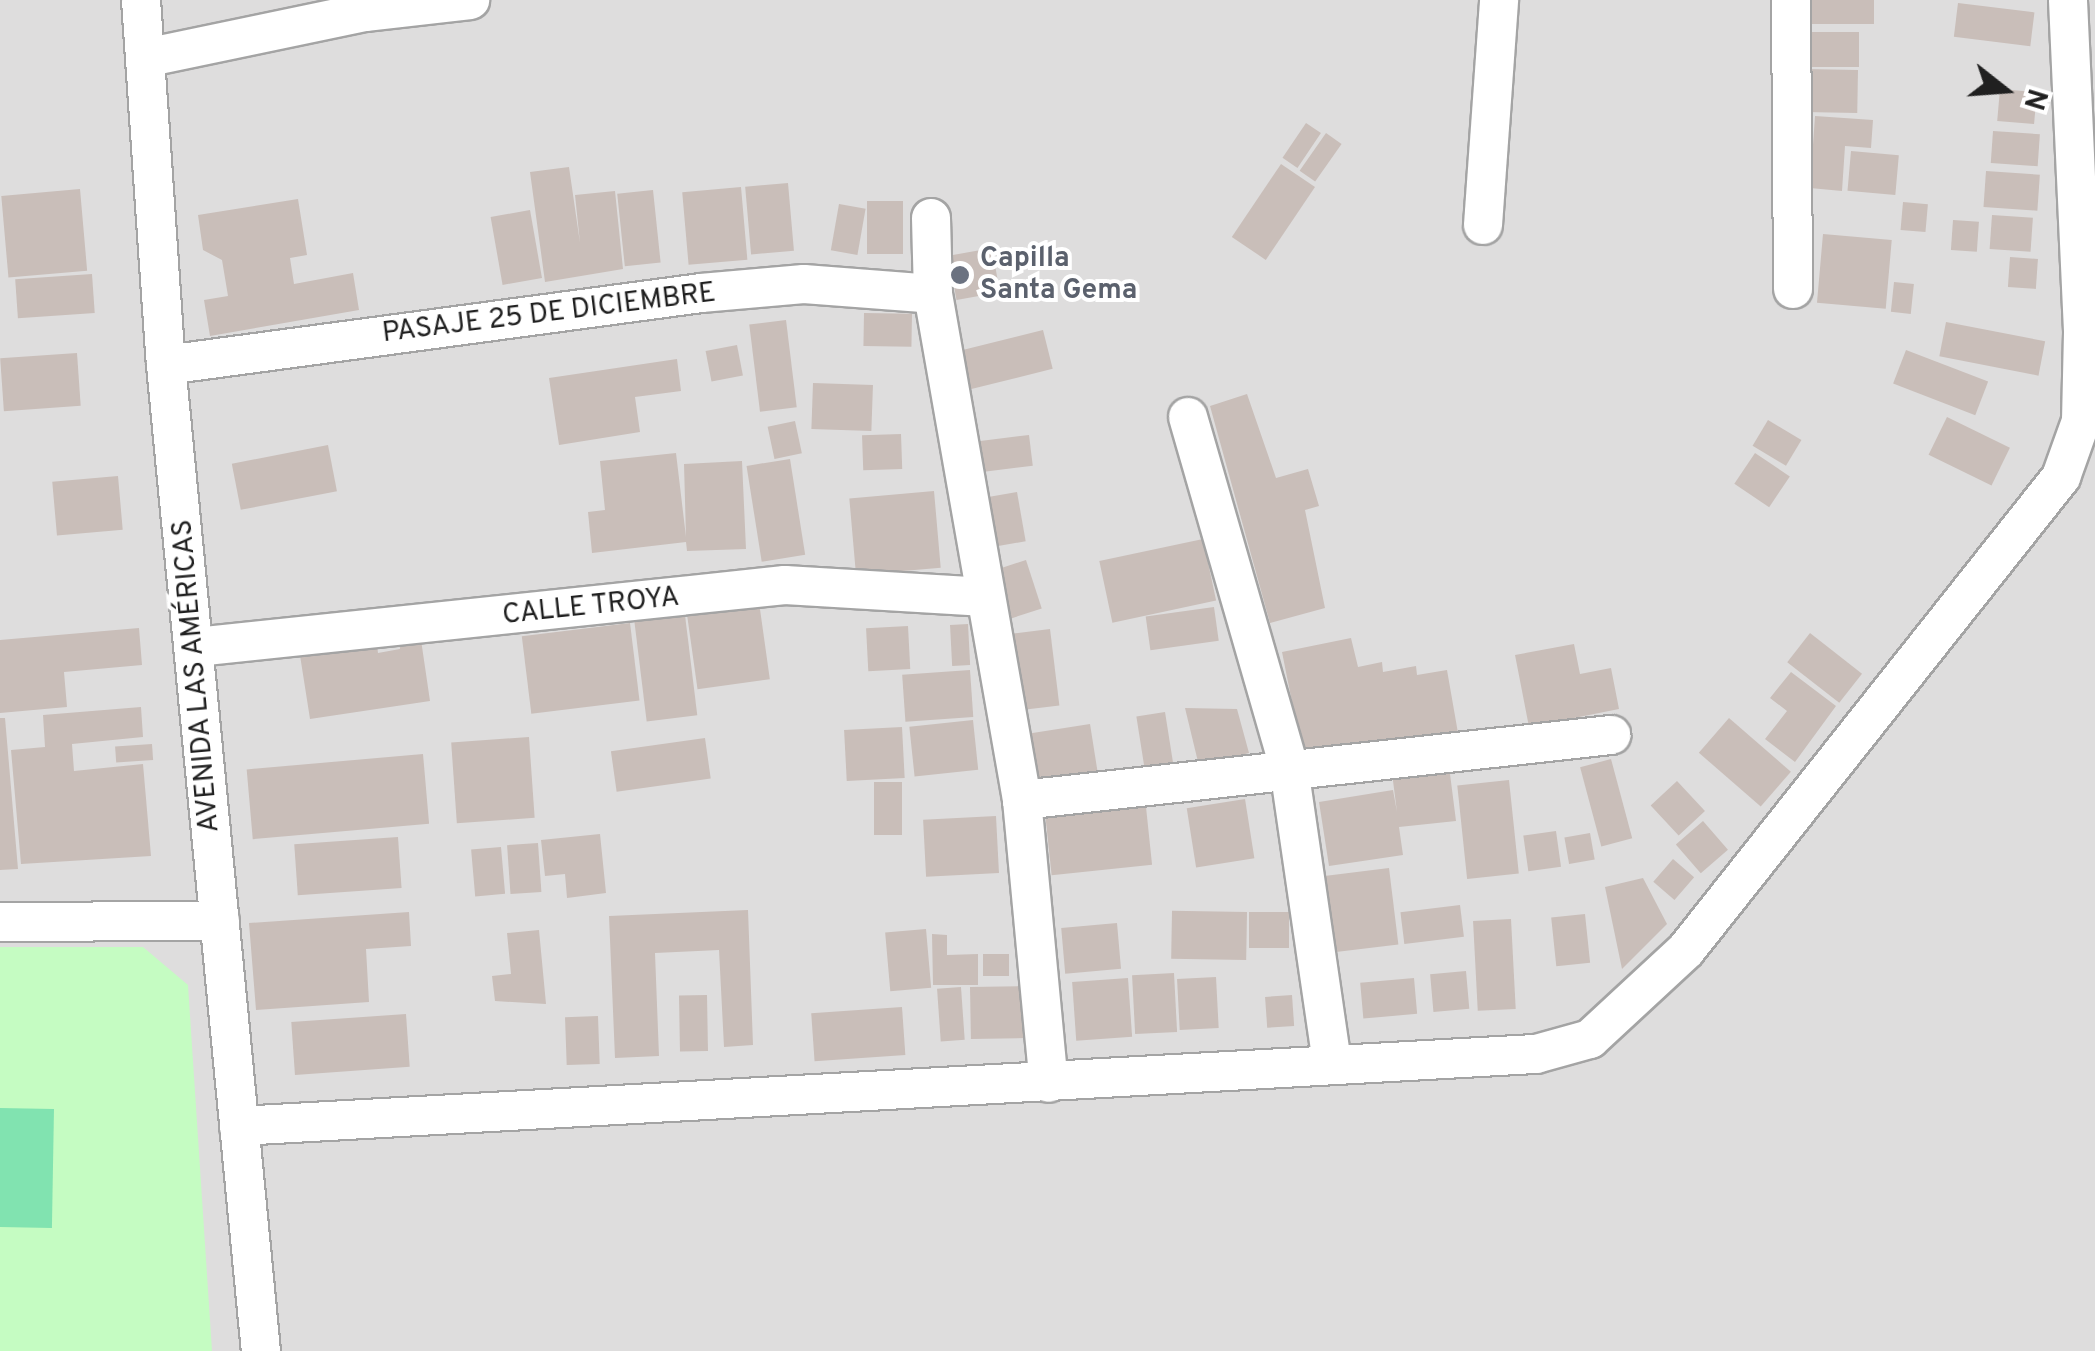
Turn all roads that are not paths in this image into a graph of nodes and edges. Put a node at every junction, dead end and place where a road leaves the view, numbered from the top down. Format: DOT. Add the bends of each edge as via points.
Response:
graph roads {
  1 [pos="141,0"];
  2 [pos="470,0"];
  3 [pos="1499,0"];
  4 [pos="1791,0"];
  5 [pos="2068,0"];
  6 [pos="145,58"];
  7 [pos="931,218"];
  8 [pos="1482,225"];
  9 [pos="1793,290"];
  10 [pos="933,294"];
  11 [pos="166,365"];
  12 [pos="1188,417"];
  13 [pos="2088,422"];
  14 [pos="986,597"];
  15 [pos="196,648"];
  16 [pos="1611,735"];
  17 [pos="1288,768"];
  18 [pos="1022,800"];
  19 [pos="220,921"];
  20 [pos="0,922"];
  21 [pos="1332,1061"];
  22 [pos="1049,1083"];
  23 [pos="239,1126"];
  24 [pos="261,1351"];
  1 -- 6 [label="street, AVENIDA LAS AMÉRICAS"];
  2 -- 6 [label="street" via="365,12"];
  3 -- 8 [label="street"];
  4 -- 9 [label="street"];
  5 -- 13 [label="street"];
  6 -- 11 [label="street, AVENIDA LAS AMÉRICAS"];
  7 -- 10 [label="street"];
  10 -- 11 [label="street, PASAJE 25 DE DICIEMBRE" via="804,284 701,292"];
  10 -- 14 [label="street"];
  11 -- 15 [label="street, AVENIDA LAS AMÉRICAS"];
  12 -- 17 [label="street"];
  13 -- 21 [label="street" via="2061,477 2022,530 1686,950 1590,1039 1536,1054"];
  14 -- 15 [label="street, CALLE TROYA" via="784,585"];
  14 -- 18 [label="street"];
  15 -- 19 [label="street, AVENIDA LAS AMÉRICAS"];
  16 -- 17 [label="street"];
  17 -- 18 [label="street"];
  17 -- 21 [label="street"];
  18 -- 22 [label="street"];
  19 -- 20 [label="street"];
  19 -- 23 [label="street, AVENIDA LAS AMÉRICAS"];
  21 -- 22 [label="street"];
  22 -- 23 [label="street"];
  23 -- 24 [label="street, AVENIDA LAS AMÉRICAS"];
}
